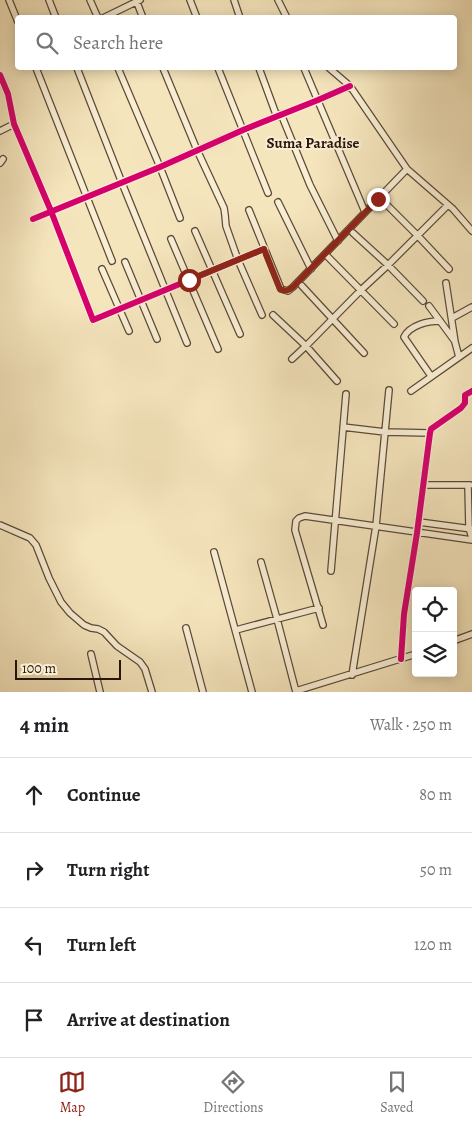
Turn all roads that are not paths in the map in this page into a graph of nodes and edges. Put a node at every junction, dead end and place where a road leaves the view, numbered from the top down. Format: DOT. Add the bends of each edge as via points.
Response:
graph roads {
  1 [pos="8,0"];
  2 [pos="49,0"];
  3 [pos="90,0"];
  4 [pos="137,0"];
  5 [pos="190,0"];
  6 [pos="234,0"];
  7 [pos="278,0"];
  8 [pos="15,15"];
  9 [pos="55,15"];
  10 [pos="97,15"];
  11 [pos="109,15"];
  12 [pos="142,15"];
  13 [pos="196,15"];
  14 [pos="239,15"];
  15 [pos="286,15"];
  16 [pos="37,70"];
  17 [pos="78,70"];
  18 [pos="119,70"];
  19 [pos="164,70"];
  20 [pos="219,70"];
  21 [pos="260,70"];
  22 [pos="305,70"];
  23 [pos="331,70"];
  24 [pos="0,75"];
  25 [pos="350,86"];
  26 [pos="318,100"];
  27 [pos="279,116"];
  28 [pos="14,124"];
  29 [pos="243,130"];
  30 [pos="0,131"];
  31 [pos="197,150"];
  32 [pos="160,167"];
  33 [pos="407,168"];
  34 [pos="122,183"];
  35 [pos="268,192"];
  36 [pos="87,196"];
  37 [pos="383,201"];
  38 [pos="278,202"];
  39 [pos="448,205"];
  40 [pos="249,210"];
  41 [pos="51,211"];
  42 [pos="366,212"];
  43 [pos="180,218"];
  44 [pos="33,219"];
  45 [pos="472,231"];
  46 [pos="195,232"];
  47 [pos="353,233"];
  48 [pos="418,236"];
  49 [pos="171,239"];
  50 [pos="338,240"];
  51 [pos="264,249"];
  52 [pos="328,257"];
  53 [pos="238,260"];
  54 [pos="112,261"];
  55 [pos="125,262"];
  56 [pos="388,265"];
  57 [pos="102,269"];
  58 [pos="311,269"];
  59 [pos="449,269"];
  60 [pos="213,270"];
  61 [pos="189,280"];
  62 [pos="446,284"];
  63 [pos="302,286"];
  64 [pos="166,290"];
  65 [pos="360,290"];
  66 [pos="141,300"];
  67 [pos="423,301"];
  68 [pos="429,306"];
  69 [pos="472,306"];
  70 [pos="120,309"];
  71 [pos="262,315"];
  72 [pos="273,315"];
  73 [pos="452,318"];
  74 [pos="332,319"];
  75 [pos="440,321"];
  76 [pos="394,324"];
  77 [pos="129,330"];
  78 [pos="240,334"];
  79 [pos="157,339"];
  80 [pos="455,342"];
  81 [pos="187,343"];
  82 [pos="306,346"];
  83 [pos="472,348"];
  84 [pos="218,349"];
  85 [pos="364,353"];
  86 [pos="459,357"];
  87 [pos="292,359"];
  88 [pos="431,376"];
  89 [pos="338,381"];
  90 [pos="389,390"];
  91 [pos="411,391"];
  92 [pos="472,391"];
  93 [pos="346,394"];
  94 [pos="343,427"];
  95 [pos="385,432"];
  96 [pos="430,433"];
  97 [pos="424,485"];
  98 [pos="470,485"];
  99 [pos="335,520"];
  100 [pos="419,522"];
  101 [pos="0,525"];
  102 [pos="376,526"];
  103 [pos="470,528"];
  104 [pos="417,533"];
  105 [pos="472,539"];
  106 [pos="214,552"];
  107 [pos="262,562"];
  108 [pos="331,571"];
  109 [pos="318,608"];
  110 [pos="278,619"];
  111 [pos="323,625"];
  112 [pos="186,628"];
  113 [pos="236,630"];
  114 [pos="472,634"];
  115 [pos="457,640"];
  116 [pos="90,654"];
  117 [pos="412,655"];
  118 [pos="401,659"];
  119 [pos="352,674"];
  120 [pos="100,692"];
  121 [pos="152,692"];
  122 [pos="203,692"];
  123 [pos="252,692"];
  124 [pos="296,692"];
  1 -- 8 [label="street"];
  2 -- 9 [label="street"];
  3 -- 10 [label="street"];
  4 -- 11 [label="street"];
  4 -- 12 [label="street"];
  5 -- 13 [label="street"];
  6 -- 14 [label="street"];
  7 -- 15 [label="street"];
  16 -- 36 [label="street"];
  17 -- 34 [label="street"];
  18 -- 32 [label="street"];
  19 -- 31 [label="street"];
  20 -- 29 [label="street"];
  21 -- 27 [label="street"];
  22 -- 26 [label="street"];
  23 -- 25 [label="street"];
  24 -- 28 [label="street"];
  25 -- 26 [label="street"];
  25 -- 33 [label="street"];
  26 -- 27 [label="street"];
  26 -- 42 [label="street"];
  27 -- 29 [label="street"];
  27 -- 50 [label="street"];
  28 -- 30 [label="street"];
  28 -- 41 [label="street"];
  29 -- 31 [label="street"];
  29 -- 35 [label="street"];
  31 -- 32 [label="street"];
  31 -- 53 [label="street" via="224,208 226,228"];
  32 -- 34 [label="street"];
  32 -- 43 [label="street"];
  33 -- 39 [label="street"];
  33 -- 42 [label="street"];
  34 -- 36 [label="street"];
  34 -- 64 [label="street"];
  36 -- 41 [label="street"];
  36 -- 54 [label="street"];
  37 -- 48 [label="street"];
  38 -- 58 [label="street"];
  39 -- 45 [label="street"];
  39 -- 48 [label="street"];
  40 -- 51 [label="street"];
  41 -- 44 [label="street"];
  41 -- 70 [label="street" via="93,320"];
  42 -- 50 [label="street"];
  46 -- 60 [label="street"];
  47 -- 56 [label="street"];
  48 -- 56 [label="street"];
  48 -- 59 [label="street"];
  49 -- 61 [label="street"];
  50 -- 58 [label="street"];
  51 -- 53 [label="street"];
  51 -- 58 [label="street" via="280,289 293,287"];
  52 -- 65 [label="street"];
  53 -- 60 [label="street"];
  53 -- 71 [label="street"];
  55 -- 66 [label="street"];
  56 -- 65 [label="street"];
  56 -- 67 [label="street"];
  57 -- 70 [label="street"];
  60 -- 61 [label="street"];
  60 -- 78 [label="street"];
  61 -- 64 [label="street"];
  61 -- 84 [label="street"];
  62 -- 73 [label="street"];
  63 -- 74 [label="street"];
  64 -- 66 [label="street"];
  64 -- 81 [label="street"];
  65 -- 74 [label="street"];
  65 -- 76 [label="street"];
  66 -- 70 [label="street"];
  66 -- 79 [label="street"];
  68 -- 75 [label="street"];
  69 -- 73 [label="street"];
  70 -- 77 [label="street"];
  72 -- 82 [label="street"];
  73 -- 80 [label="street"];
  74 -- 82 [label="street"];
  74 -- 85 [label="street"];
  75 -- 80 [label="street"];
  75 -- 88 [label="street" via="424,323 407,331 404,337"];
  80 -- 86 [label="street"];
  82 -- 87 [label="street"];
  82 -- 89 [label="street"];
  83 -- 86 [label="street"];
  86 -- 88 [label="street"];
  88 -- 91 [label="street"];
  90 -- 95 [label="street"];
  92 -- 96 [label="street" via="465,395 461,408"];
  93 -- 94 [label="street"];
  94 -- 95 [label="street"];
  94 -- 99 [label="street"];
  95 -- 96 [label="street"];
  95 -- 102 [label="street"];
  96 -- 97 [label="street"];
  97 -- 98 [label="street"];
  97 -- 100 [label="street"];
  98 -- 103 [label="street"];
  99 -- 102 [label="street"];
  99 -- 108 [label="street"];
  99 -- 109 [label="street" via="305,516 296,521 295,526"];
  100 -- 103 [label="street"];
  100 -- 104 [label="street"];
  101 -- 121 [label="street" via="30,538 61,602 84,625 104,632 140,662"];
  102 -- 104 [label="street"];
  102 -- 119 [label="street"];
  103 -- 105 [label="street"];
  104 -- 105 [label="street"];
  104 -- 118 [label="street" via="404,614"];
  106 -- 113 [label="street"];
  107 -- 110 [label="street"];
  109 -- 110 [label="street"];
  109 -- 111 [label="street"];
  110 -- 113 [label="street"];
  110 -- 124 [label="street"];
  112 -- 122 [label="street"];
  113 -- 123 [label="street"];
  114 -- 115 [label="street"];
  116 -- 120 [label="street"];
  117 -- 118 [label="street"];
  118 -- 119 [label="street"];
  119 -- 124 [label="street"];
}
